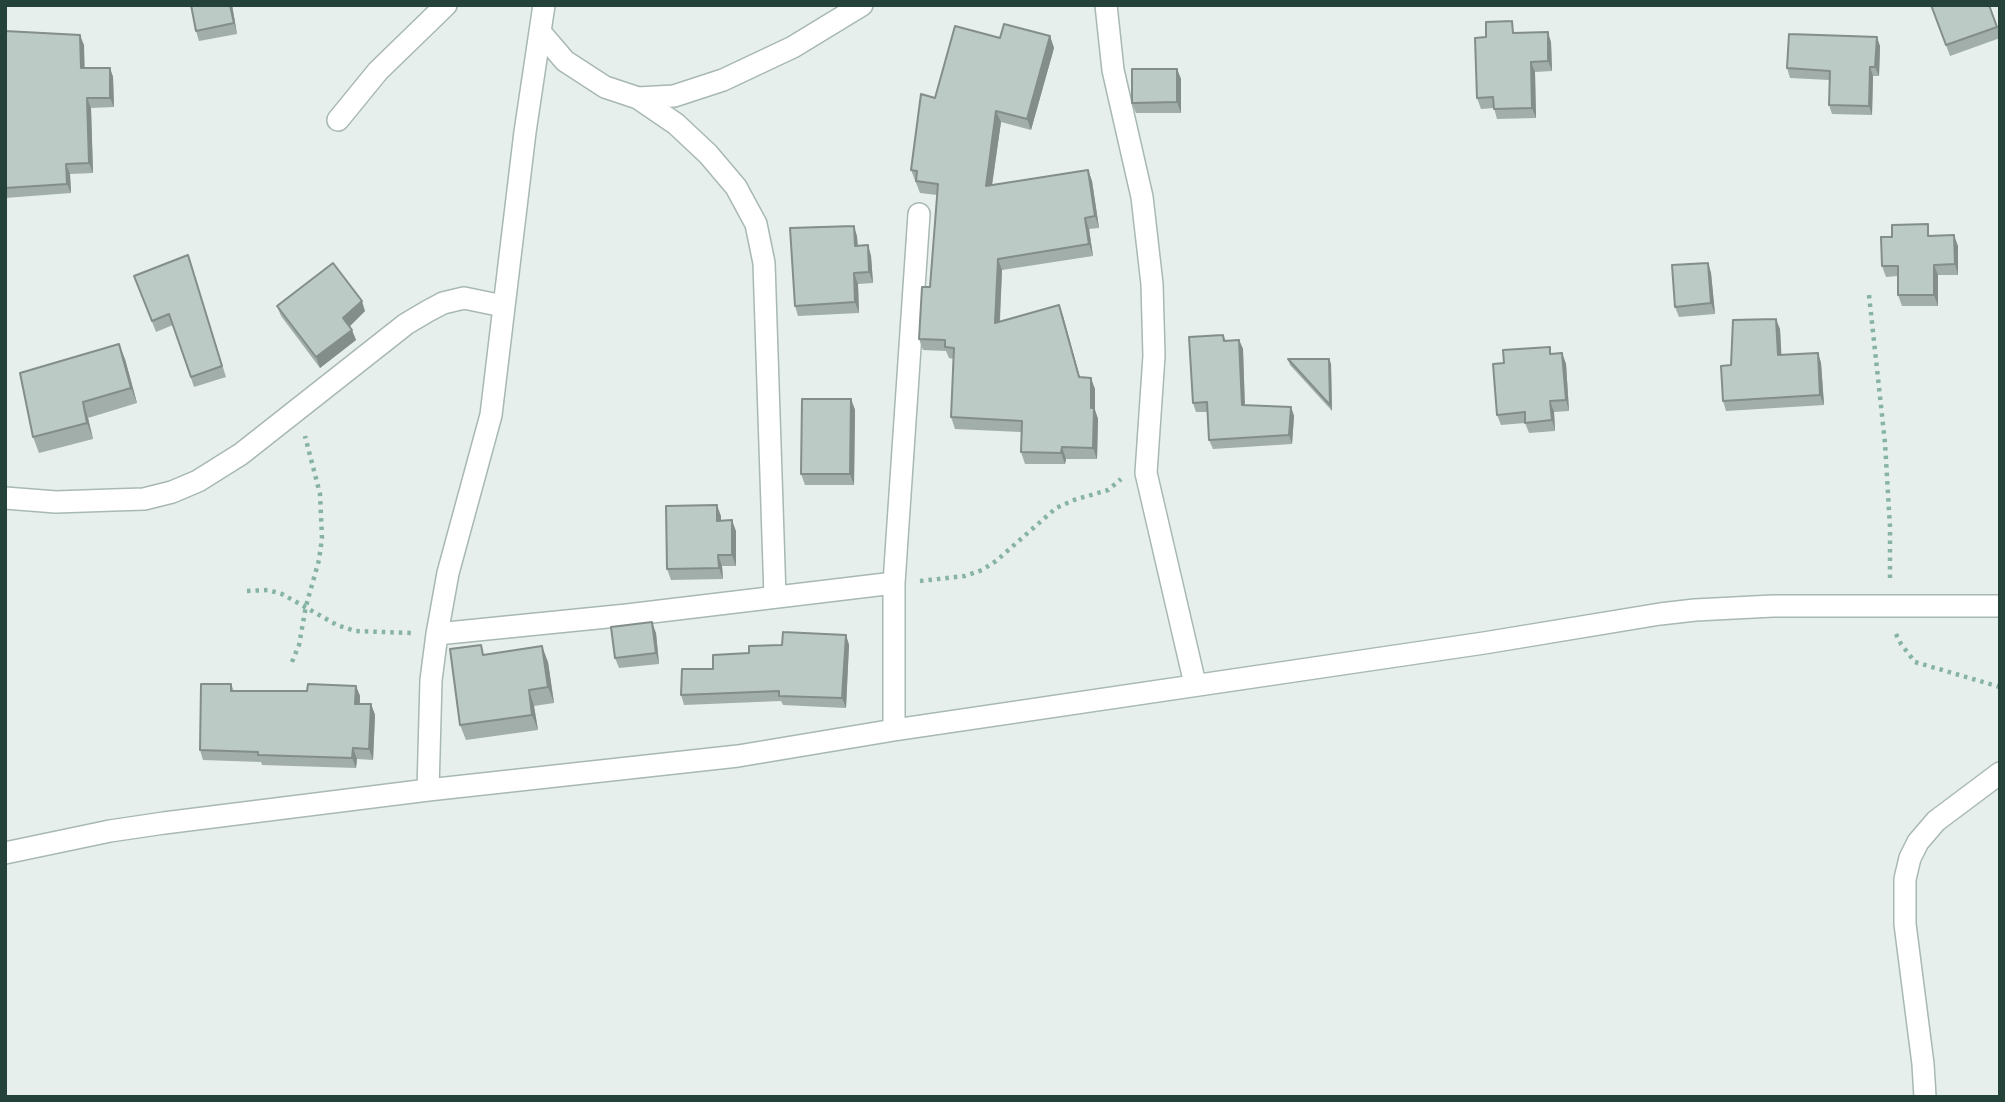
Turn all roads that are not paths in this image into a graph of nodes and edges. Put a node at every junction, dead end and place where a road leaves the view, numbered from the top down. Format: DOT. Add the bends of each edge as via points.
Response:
graph roads {
  1 [pos="446,5"];
  2 [pos="544,5"];
  3 [pos="862,5"];
  4 [pos="1106,5"];
  5 [pos="541,33"];
  6 [pos="638,98"];
  7 [pos="338,121"];
  8 [pos="919,214"];
  9 [pos="503,306"];
  10 [pos="5,498"];
  11 [pos="894,583"];
  12 [pos="775,597"];
  13 [pos="2000,606"];
  14 [pos="437,634"];
  15 [pos="1195,684"];
  16 [pos="894,730"];
  17 [pos="2000,773"];
  18 [pos="428,790"];
  19 [pos="5,853"];
  20 [pos="1925,1097"];
  1 -- 7 [label="street" via="378,71"];
  2 -- 5 [label="street"];
  3 -- 6 [label="street" via="793,47 723,80 674,96"];
  4 -- 15 [label="street" via="1113,70 1148,240 1154,356 1146,473"];
  5 -- 6 [label="street" via="565,61 604,87"];
  5 -- 9 [label="street"];
  6 -- 12 [label="street" via="708,154 736,187 755,224 765,276"];
  8 -- 11 [label="street"];
  9 -- 10 [label="street" via="464,299 443,303 407,324 241,454 172,492 123,500"];
  9 -- 14 [label="street" via="491,415 448,573"];
  11 -- 12 [label="street"];
  11 -- 16 [label="street"];
  12 -- 14 [label="street"];
  13 -- 15 [label="street" via="1695,610"];
  14 -- 18 [label="street"];
  15 -- 16 [label="street"];
  16 -- 18 [label="street" via="738,756"];
  17 -- 20 [label="street" via="1936,821 1918,842 1905,879 1905,923"];
  18 -- 19 [label="street" via="110,831"];
}
